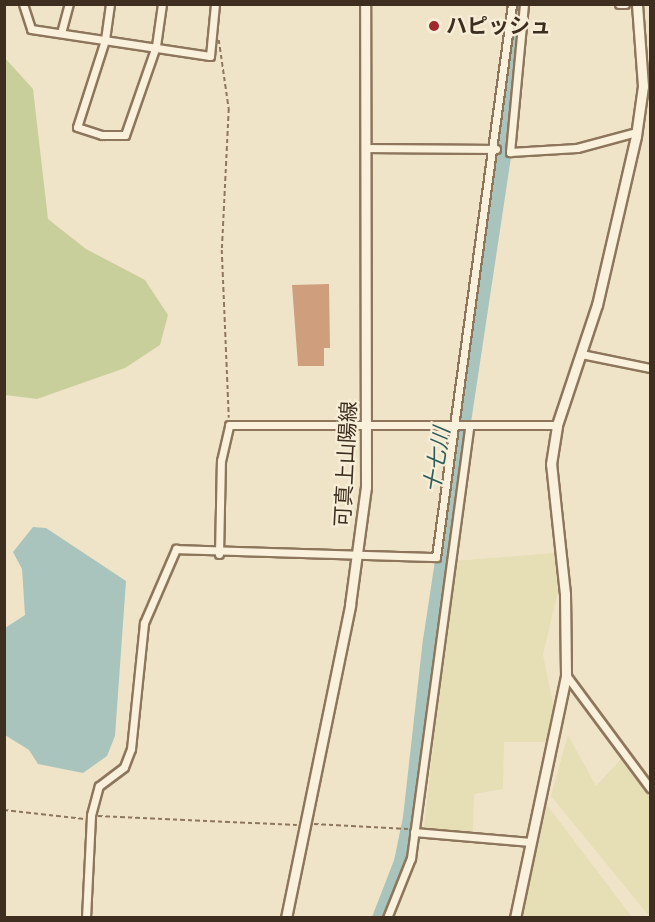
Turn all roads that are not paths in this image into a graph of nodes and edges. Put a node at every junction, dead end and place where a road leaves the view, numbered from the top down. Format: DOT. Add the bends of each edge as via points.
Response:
graph roads {
  1 [pos="23,4"];
  2 [pos="69,4"];
  3 [pos="110,4"];
  4 [pos="162,4"];
  5 [pos="215,4"];
  6 [pos="365,4"];
  7 [pos="512,4"];
  8 [pos="524,4"];
  9 [pos="619,4"];
  10 [pos="625,4"];
  11 [pos="637,4"];
  12 [pos="62,33"];
  13 [pos="105,40"];
  14 [pos="156,46"];
  15 [pos="636,132"];
  16 [pos="367,148"];
  17 [pos="496,149"];
  18 [pos="581,354"];
  19 [pos="651,368"];
  20 [pos="367,423"];
  21 [pos="557,425"];
  22 [pos="456,426"];
  23 [pos="469,427"];
  24 [pos="219,554"];
  25 [pos="358,557"];
  26 [pos="566,675"];
  27 [pos="651,788"];
  28 [pos="414,832"];
  29 [pos="531,842"];
  30 [pos="86,918"];
  31 [pos="286,918"];
  32 [pos="387,918"];
  33 [pos="515,918"];
  1 -- 12 [label="street" via="31,29"];
  2 -- 12 [label="street"];
  3 -- 13 [label="street"];
  4 -- 14 [label="street"];
  5 -- 14 [label="street" via="210,56"];
  6 -- 16 [label="street, 可真上山陽線"];
  7 -- 17 [label="street"];
  8 -- 15 [label="street" via="510,152 577,148"];
  9 -- 10 [label="street"];
  11 -- 15 [label="street" via="643,86"];
  12 -- 13 [label="street"];
  13 -- 14 [label="street"];
  13 -- 14 [label="street" via="77,127 102,135 125,135"];
  15 -- 18 [label="street" via="603,284"];
  16 -- 17 [label="street"];
  16 -- 20 [label="street, 可真上山陽線"];
  17 -- 22 [label="street"];
  18 -- 19 [label="street"];
  18 -- 21 [label="street"];
  20 -- 22 [label="street"];
  20 -- 24 [label="street" via="229,425 221,461"];
  20 -- 25 [label="street, 可真上山陽線"];
  21 -- 23 [label="street"];
  21 -- 26 [label="street" via="551,464 566,594"];
  22 -- 23 [label="street"];
  22 -- 25 [label="street" via="436,557"];
  23 -- 28 [label="street"];
  24 -- 25 [label="street"];
  24 -- 30 [label="street" via="176,549 144,623 131,750 124,767 99,786 91,817"];
  25 -- 31 [label="street, 可真上山陽線"];
  26 -- 27 [label="street"];
  26 -- 29 [label="street"];
  28 -- 29 [label="street"];
  28 -- 32 [label="street" via="411,858"];
  29 -- 33 [label="street"];
}
